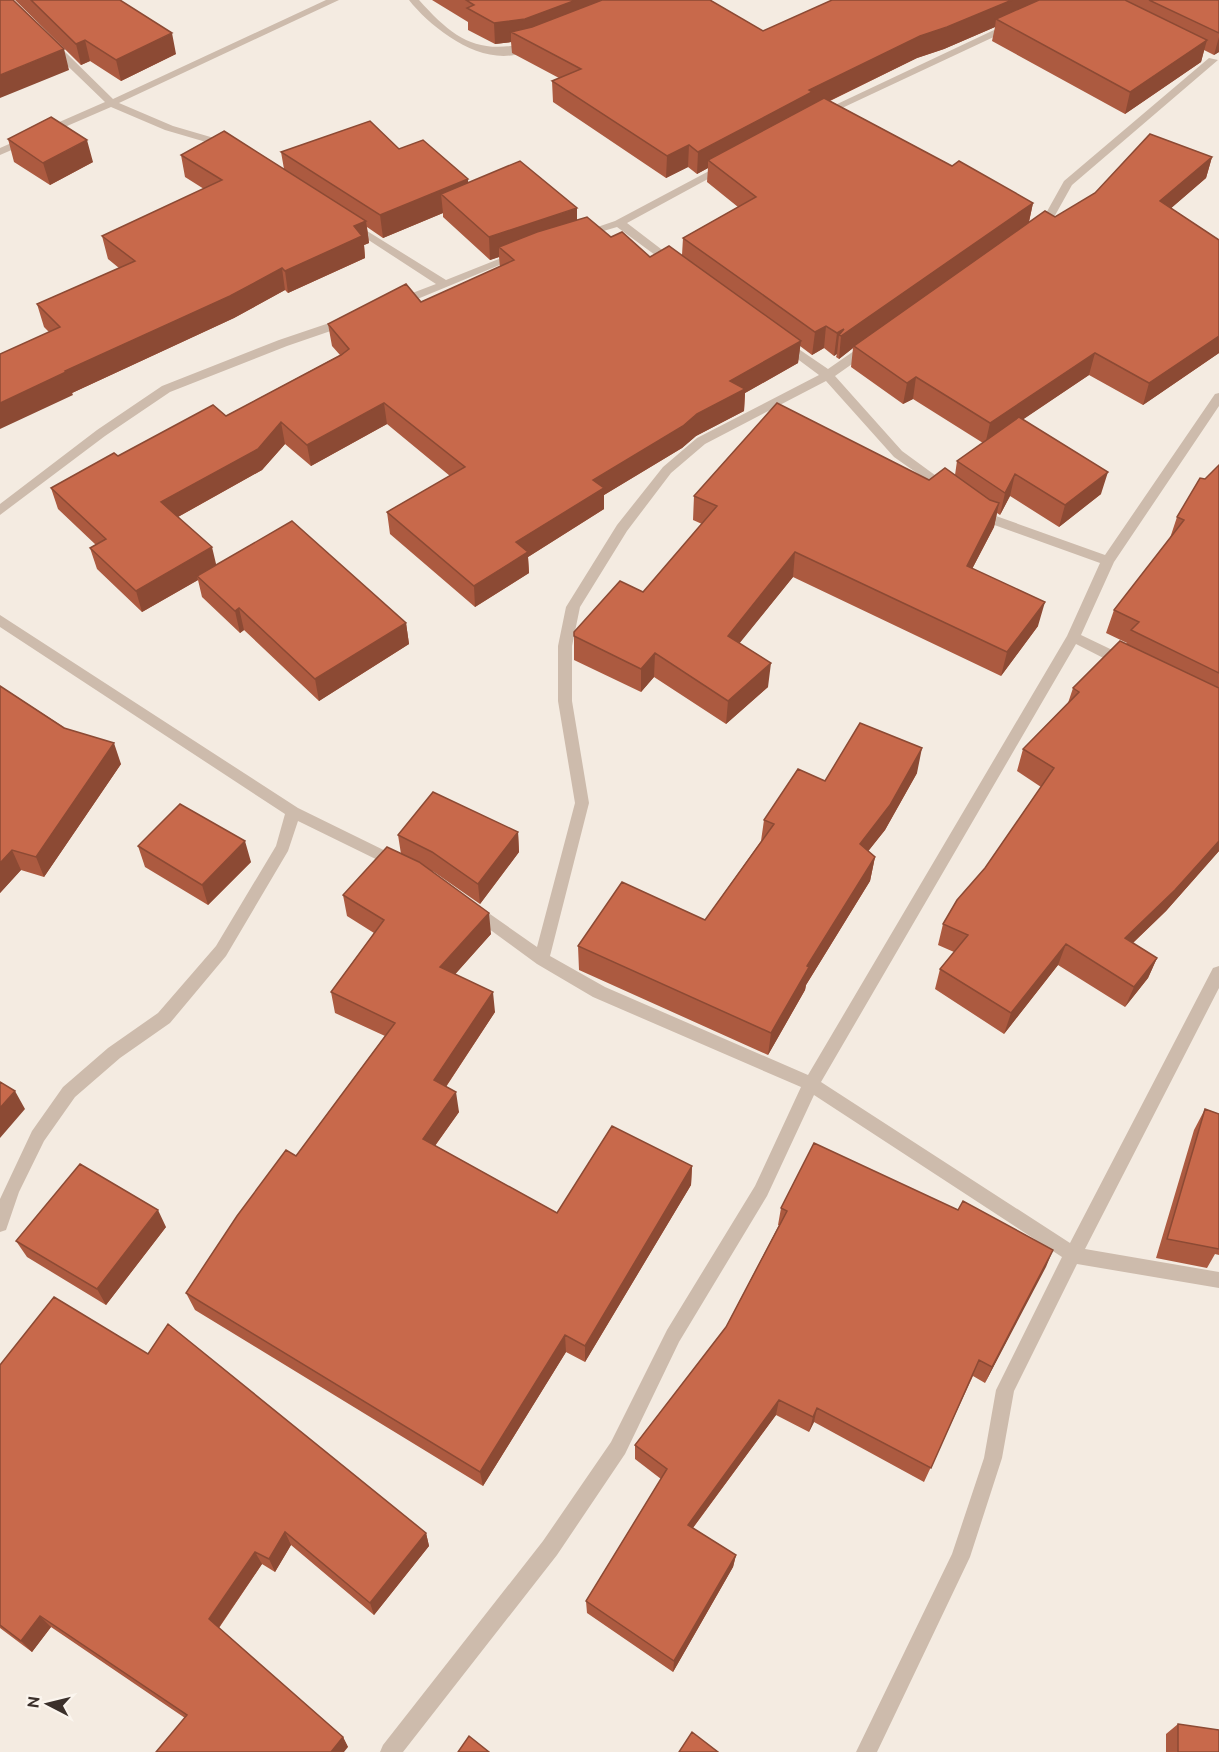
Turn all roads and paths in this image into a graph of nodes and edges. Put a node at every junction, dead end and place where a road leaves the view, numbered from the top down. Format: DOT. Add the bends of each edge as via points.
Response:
graph roads {
  1 [pos="334,0"];
  2 [pos="414,0"];
  3 [pos="1023,20"];
  4 [pos="47,40"];
  5 [pos="544,40"];
  6 [pos="1211,60"];
  7 [pos="112,104"];
  8 [pos="807,122"];
  9 [pos="234,149"];
  10 [pos="0,152"];
  11 [pos="734,161"];
  12 [pos="344,220"];
  13 [pos="619,223"];
  14 [pos="576,236"];
  15 [pos="1022,239"];
  16 [pos="533,249"];
  17 [pos="685,272"];
  18 [pos="444,284"];
  19 [pos="385,308"];
  20 [pos="354,319"];
  21 [pos="771,334"];
  22 [pos="877,341"];
  23 [pos="828,375"];
  24 [pos="1219,397"];
  25 [pos="0,510"];
  26 [pos="1108,561"];
  27 [pos="0,620"];
  28 [pos="1073,637"];
  29 [pos="1136,668"];
  30 [pos="293,812"];
  31 [pos="417,873"];
  32 [pos="463,903"];
  33 [pos="542,959"];
  34 [pos="1219,973"];
  35 [pos="811,1084"];
  36 [pos="0,1224"];
  37 [pos="1074,1255"];
  38 [pos="1219,1280"];
  39 [pos="390,1752"];
  40 [pos="866,1752"];
  1 -- 7 [label="street"];
  2 -- 5 [label="street" via="440,29 473,47 503,52 524,49"];
  3 -- 8 [label="street"];
  4 -- 7 [label="street"];
  6 -- 15 [label="street" via="1068,183 1049,217"];
  7 -- 9 [label="street" via="169,129 225,143"];
  7 -- 10 [label="street"];
  11 -- 13 [label="street"];
  12 -- 18 [label="street"];
  13 -- 14 [label="street"];
  13 -- 17 [label="street"];
  16 -- 18 [label="street"];
  18 -- 19 [label="street"];
  20 -- 25 [label="street" via="166,389"];
  21 -- 23 [label="street"];
  22 -- 23 [label="street"];
  23 -- 26 [label="street" via="898,454 990,519"];
  23 -- 33 [label="street" via="701,441 666,470 622,528 573,607 565,646 565,701 582,803"];
  24 -- 26 [label="street"];
  26 -- 28 [label="street"];
  27 -- 30 [label="street"];
  28 -- 29 [label="street"];
  28 -- 35 [label="street"];
  30 -- 31 [label="street"];
  30 -- 36 [label="street" via="283,847 221,951 164,1018 114,1053 69,1092 38,1136"];
  32 -- 33 [label="street"];
  33 -- 35 [label="street" via="599,992"];
  34 -- 37 [label="street"];
  35 -- 37 [label="street"];
  35 -- 39 [label="street" via="761,1191 673,1336 618,1448 550,1548"];
  37 -- 38 [label="street"];
  37 -- 40 [label="street" via="1005,1390 993,1458 960,1557"];
}
